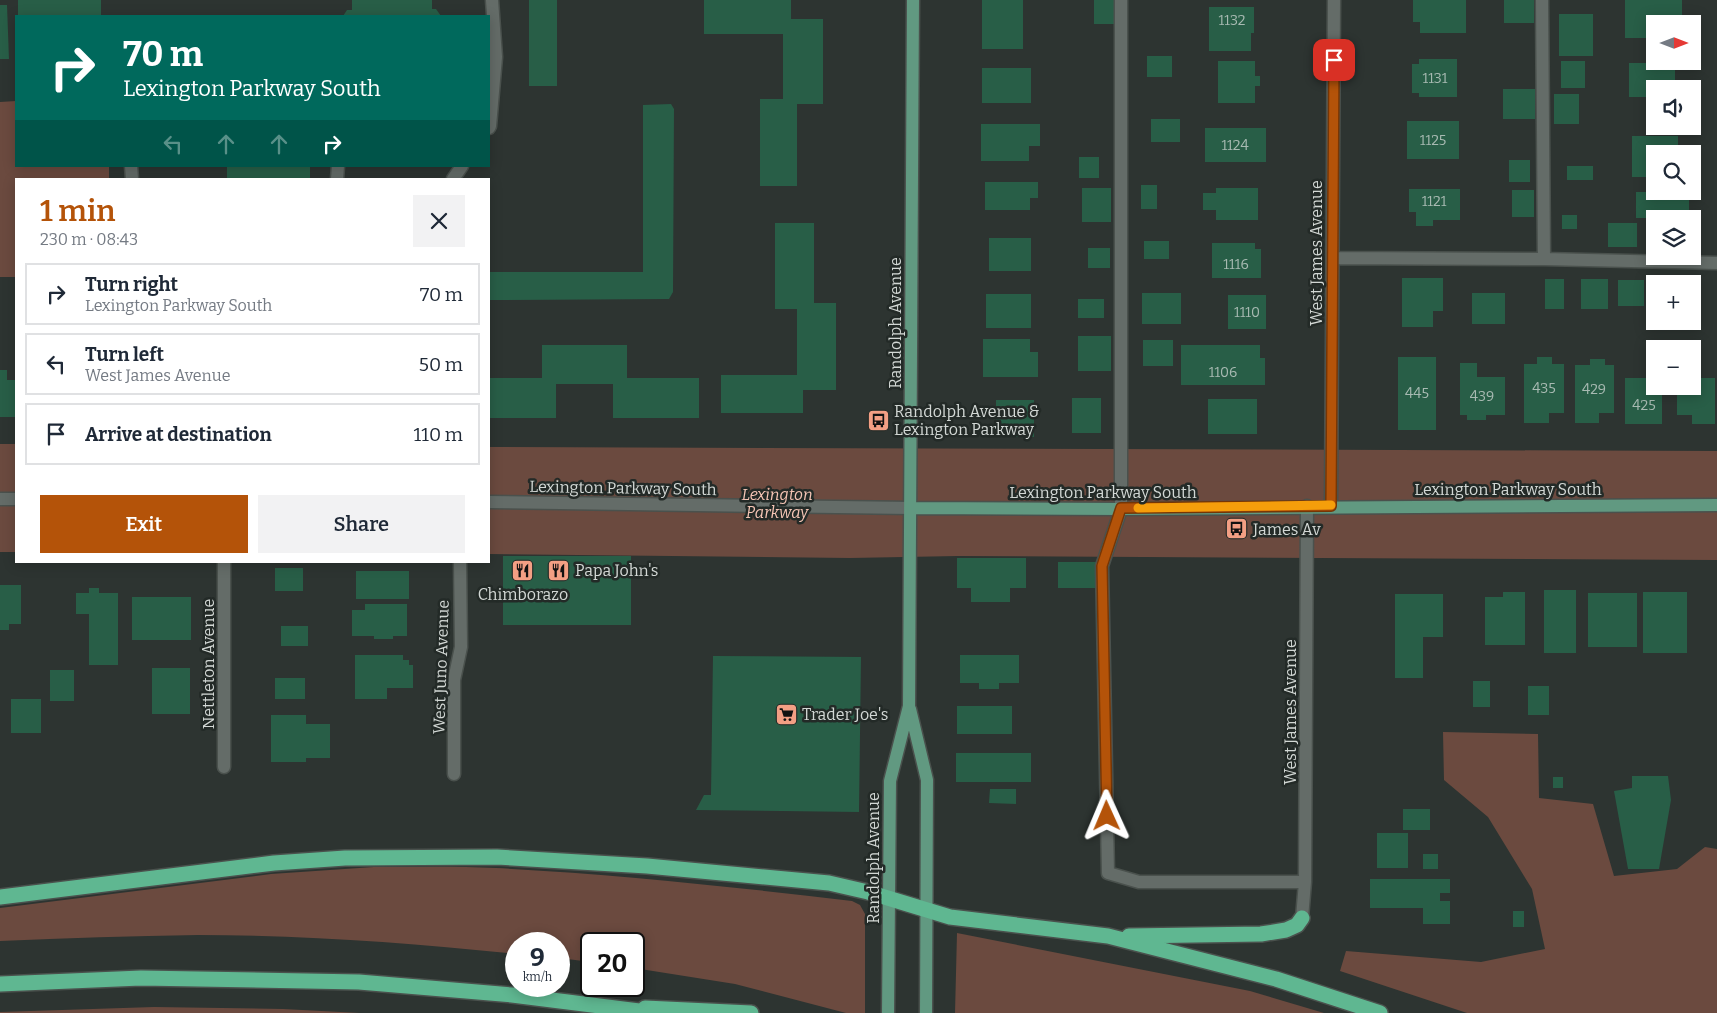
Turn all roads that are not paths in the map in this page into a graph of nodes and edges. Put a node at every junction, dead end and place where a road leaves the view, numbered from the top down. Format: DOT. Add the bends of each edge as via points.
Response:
graph roads {
  1 [pos="492,0"];
  2 [pos="913,0"];
  3 [pos="1121,0"];
  4 [pos="1334,0"];
  5 [pos="1542,0"];
  6 [pos="490,126"];
  7 [pos="461,167"];
  8 [pos="454,178"];
  9 [pos="1333,258"];
  10 [pos="1544,259"];
  11 [pos="1717,263"];
  12 [pos="0,499"];
  13 [pos="15,499"];
  14 [pos="490,502"];
  15 [pos="1717,504"];
  16 [pos="1306,506"];
  17 [pos="1331,506"];
  18 [pos="911,508"];
  19 [pos="1121,508"];
  20 [pos="224,563"];
  21 [pos="460,563"];
  22 [pos="909,706"];
  23 [pos="224,767"];
  24 [pos="454,774"];
  25 [pos="1305,882"];
  26 [pos="0,897"];
  27 [pos="889,898"];
  28 [pos="926,910"];
  29 [pos="1302,918"];
  30 [pos="1108,936"];
  31 [pos="0,984"];
  32 [pos="606,1006"];
  33 [pos="655,1013"];
  34 [pos="750,1013"];
  35 [pos="888,1013"];
  36 [pos="926,1013"];
  37 [pos="1380,1013"];
  1 -- 6 [label="street" via="496,57"];
  2 -- 18 [label="main road, Randolph Avenue"];
  3 -- 19 [label="street"];
  4 -- 9 [label="street, West James Avenue"];
  5 -- 10 [label="street"];
  7 -- 8 [label="street"];
  9 -- 10 [label="street"];
  9 -- 17 [label="street, West James Avenue"];
  10 -- 11 [label="street"];
  12 -- 13 [label="street"];
  14 -- 18 [label="street, Lexington Parkway South"];
  15 -- 17 [label="main road, Lexington Parkway South"];
  16 -- 17 [label="main road, Lexington Parkway South"];
  16 -- 19 [label="main road, Lexington Parkway South"];
  16 -- 25 [label="street, West James Avenue"];
  18 -- 19 [label="main road, Lexington Parkway South"];
  18 -- 22 [label="main road, Randolph Avenue"];
  19 -- 25 [label="street" via="1102,566 1108,873 1139,882"];
  20 -- 23 [label="street, Nettleton Avenue"];
  21 -- 24 [label="street, West Juno Avenue" via="461,647 454,680"];
  22 -- 27 [label="main road, Randolph Avenue" via="890,781"];
  22 -- 28 [label="main road, Randolph Avenue" via="927,780"];
  25 -- 29 [label="street, West James Avenue"];
  26 -- 27 [label="highway" via="274,863 345,858 497,857 647,866 829,883"];
  27 -- 28 [label="highway"];
  27 -- 35 [label="main road, Randolph Avenue"];
  28 -- 30 [label="highway" via="950,917"];
  28 -- 36 [label="main road, Randolph Avenue"];
  29 -- 30 [label="highway" via="1297,925 1286,930 1261,934"];
  30 -- 37 [label="highway" via="1276,979"];
  31 -- 32 [label="highway" via="141,978 359,982"];
  32 -- 33 [label="highway"];
  32 -- 34 [label="highway"];
}
